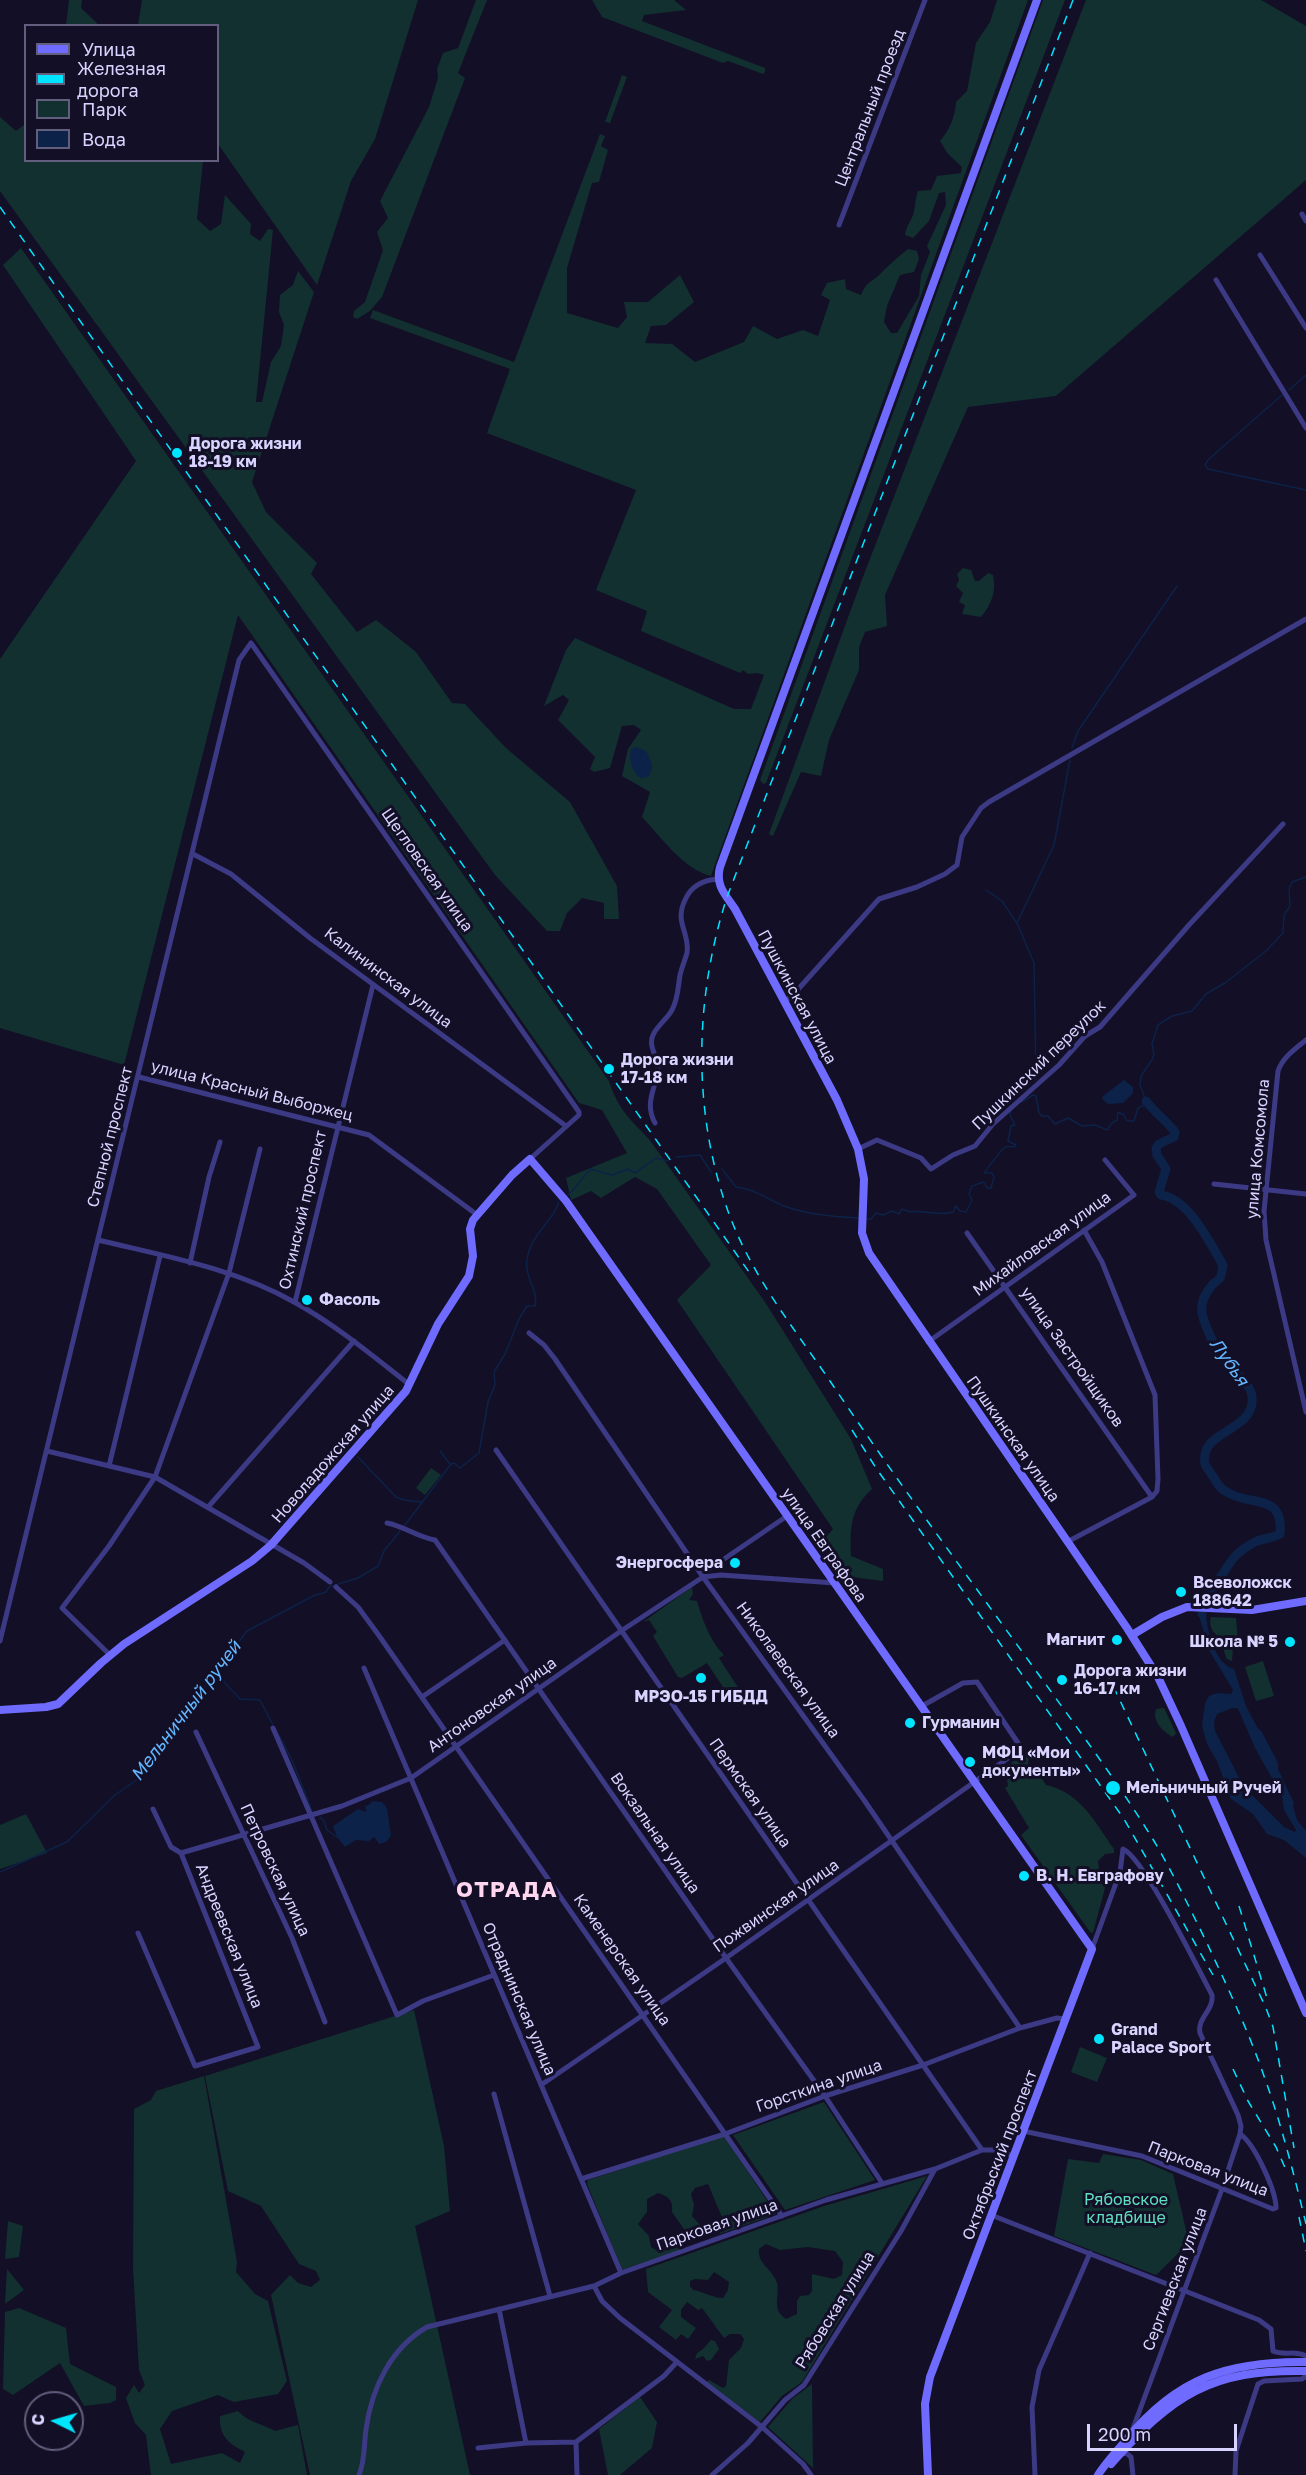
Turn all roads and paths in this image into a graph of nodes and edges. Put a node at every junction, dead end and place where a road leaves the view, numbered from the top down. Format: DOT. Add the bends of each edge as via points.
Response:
graph roads {
  1 [pos="925,0"];
  2 [pos="1037,0"];
  3 [pos="1302,214"];
  4 [pos="1306,220"];
  5 [pos="839,225"];
  6 [pos="1260,255"];
  7 [pos="1216,280"];
  8 [pos="1306,328"];
  9 [pos="1306,428"];
  10 [pos="1306,619"];
  11 [pos="251,643"];
  12 [pos="1283,824"];
  13 [pos="193,854"];
  14 [pos="718,879"];
  15 [pos="373,985"];
  16 [pos="784,1002"];
  17 [pos="1306,1040"];
  18 [pos="139,1077"];
  19 [pos="655,1123"];
  20 [pos="336,1125"];
  21 [pos="566,1126"];
  22 [pos="220,1142"];
  23 [pos="260,1149"];
  24 [pos="858,1149"];
  25 [pos="530,1159"];
  26 [pos="1105,1160"];
  27 [pos="1214,1184"];
  28 [pos="1266,1190"];
  29 [pos="1306,1194"];
  30 [pos="476,1214"];
  31 [pos="1084,1230"];
  32 [pos="967,1233"];
  33 [pos="98,1240"];
  34 [pos="160,1256"];
  35 [pos="190,1263"];
  36 [pos="229,1273"];
  37 [pos="1006,1287"];
  38 [pos="295,1302"];
  39 [pos="529,1333"];
  40 [pos="354,1341"];
  41 [pos="928,1342"];
  42 [pos="410,1385"];
  43 [pos="1306,1412"];
  44 [pos="496,1450"];
  45 [pos="47,1451"];
  46 [pos="109,1466"];
  47 [pos="155,1477"];
  48 [pos="1152,1497"];
  49 [pos="209,1506"];
  50 [pos="787,1516"];
  51 [pos="387,1523"];
  52 [pos="1067,1542"];
  53 [pos="271,1545"];
  54 [pos="703,1577"];
  55 [pos="330,1582"];
  56 [pos="835,1583"];
  57 [pos="336,1587"];
  58 [pos="1306,1601"];
  59 [pos="621,1631"];
  60 [pos="1132,1635"];
  61 [pos="505,1640"];
  62 [pos="0,1641"];
  63 [pos="110,1655"];
  64 [pos="364,1668"];
  65 [pos="538,1689"];
  66 [pos="422,1697"];
  67 [pos="922,1706"];
  68 [pos="0,1710"];
  69 [pos="273,1728"];
  70 [pos="196,1732"];
  71 [pos="456,1745"];
  72 [pos="411,1778"];
  73 [pos="975,1782"];
  74 [pos="153,1809"];
  75 [pos="311,1815"];
  76 [pos="245,1836"];
  77 [pos="892,1840"];
  78 [pos="181,1853"];
  79 [pos="809,1900"];
  80 [pos="138,1934"];
  81 [pos="1092,1949"];
  82 [pos="726,1958"];
  83 [pos="494,1975"];
  84 [pos="1306,2013"];
  85 [pos="643,2015"];
  86 [pos="1066,2019"];
  87 [pos="325,2022"];
  88 [pos="1020,2028"];
  89 [pos="923,2065"];
  90 [pos="540,2085"];
  91 [pos="494,2094"];
  92 [pos="825,2096"];
  93 [pos="1023,2131"];
  94 [pos="725,2134"];
  95 [pos="1240,2134"];
  96 [pos="982,2150"];
  97 [pos="1014,2156"];
  98 [pos="935,2169"];
  99 [pos="581,2179"];
  100 [pos="882,2183"];
  101 [pos="1222,2189"];
  102 [pos="782,2216"];
  103 [pos="991,2216"];
  104 [pos="1090,2253"];
  105 [pos="621,2273"];
  106 [pos="594,2286"];
  107 [pos="1185,2290"];
  108 [pos="550,2296"];
  109 [pos="499,2309"];
  110 [pos="1306,2356"];
  111 [pos="1306,2362"];
  112 [pos="676,2363"];
  113 [pos="1306,2371"];
  114 [pos="1306,2376"];
  115 [pos="1144,2399"];
  116 [pos="1159,2410"];
  117 [pos="762,2427"];
  118 [pos="1132,2432"];
  119 [pos="576,2442"];
  120 [pos="526,2443"];
  121 [pos="478,2448"];
  122 [pos="1120,2455"];
  123 [pos="358,2475"];
  124 [pos="577,2475"];
  125 [pos="712,2475"];
  126 [pos="811,2475"];
  127 [pos="928,2475"];
  128 [pos="1035,2475"];
  129 [pos="1100,2475"];
  130 [pos="1133,2475"];
  131 [pos="1235,2475"];
  1 -- 5 [label="street, Центральный проезд"];
  2 -- 14 [label="street"];
  3 -- 4 [label="street"];
  6 -- 8 [label="street"];
  7 -- 9 [label="street"];
  10 -- 16 [label="street" via="989,802 962,837 957,865 917,887 879,899"];
  11 -- 13 [label="street, Степной проспект" via="239,660"];
  11 -- 21 [label="street, Щегловская улица" via="579,1113"];
  12 -- 24 [label="street, Пушкинский переулок" via="1100,1027 1085,1036 975,1146 931,1169 921,1158 876,1140"];
  13 -- 15 [label="street, Калининская улица" via="231,874"];
  13 -- 18 [label="street, Степной проспект"];
  14 -- 16 [label="street, Пушкинская улица"];
  14 -- 19 [label="street" via="696,886 684,900 681,926 687,952 678,992 673,1008 652,1036 658,1068 650,1100"];
  15 -- 20 [label="street, Охтинский проспект"];
  15 -- 21 [label="street, Калининская улица"];
  16 -- 24 [label="street, Пушкинская улица" via="837,1100"];
  17 -- 28 [label="street, улица Комсомола" via="1281,1062 1278,1071"];
  18 -- 20 [label="street, улица Красный Выборжец"];
  18 -- 33 [label="street, Степной проспект"];
  20 -- 30 [label="street, улица Красный Выборжец" via="369,1135"];
  20 -- 38 [label="street, Охтинский проспект"];
  21 -- 25 [label="street"];
  22 -- 35 [label="street"];
  23 -- 36 [label="street"];
  24 -- 41 [label="street, Пушкинская улица" via="864,1179 865,1244"];
  25 -- 30 [label="street"];
  25 -- 50 [label="street, улица Евграфова" via="564,1198"];
  26 -- 31 [label="street, Михайловская улица" via="1134,1195"];
  27 -- 28 [label="street"];
  28 -- 29 [label="street"];
  28 -- 43 [label="street, улица Комсомола" via="1266,1240"];
  30 -- 42 [label="street, Новоладожская улица" via="470,1229 473,1256 469,1276 438,1324"];
  31 -- 37 [label="street, Михайловская улица"];
  31 -- 48 [label="street" via="1102,1262 1155,1395 1158,1479"];
  32 -- 37 [label="street, улица Застройщиков"];
  33 -- 34 [label="street"];
  33 -- 45 [label="street, Степной проспект"];
  34 -- 35 [label="street"];
  34 -- 46 [label="street"];
  35 -- 36 [label="street"];
  36 -- 38 [label="street"];
  36 -- 47 [label="street"];
  37 -- 41 [label="street, Михайловская улица"];
  37 -- 48 [label="street, улица Застройщиков"];
  38 -- 40 [label="street"];
  39 -- 54 [label="street, Николаевская улица" via="555,1359"];
  40 -- 42 [label="street"];
  40 -- 49 [label="street"];
  41 -- 52 [label="street, Пушкинская улица"];
  42 -- 53 [label="street, Новоладожская улица"];
  44 -- 59 [label="street, Пермская улица"];
  45 -- 46 [label="street"];
  45 -- 62 [label="street, Степной проспект"];
  46 -- 47 [label="street"];
  47 -- 49 [label="street"];
  47 -- 63 [label="street" via="62,1608"];
  48 -- 52 [label="street"];
  49 -- 53 [label="street"];
  50 -- 54 [label="street, Антоновская улица"];
  50 -- 56 [label="street, улица Евграфова"];
  51 -- 61 [label="street, Вокзальная улица" via="435,1540"];
  52 -- 60 [label="street, Пушкинская улица"];
  53 -- 55 [label="street"];
  53 -- 63 [label="street, Новоладожская улица"];
  54 -- 56 [label="street"];
  54 -- 59 [label="street, Антоновская улица"];
  54 -- 77 [label="street, Николаевская улица"];
  56 -- 67 [label="street, улица Евграфова"];
  57 -- 66 [label="street, Каменерская улица" via="355,1603"];
  58 -- 60 [label="street" via="1259,1609 1183,1608"];
  59 -- 65 [label="street, Антоновская улица"];
  59 -- 79 [label="street, Пермская улица"];
  60 -- 84 [label="street, Пушкинская улица" via="1181,1726"];
  61 -- 65 [label="street, Вокзальная улица"];
  61 -- 66 [label="street"];
  63 -- 68 [label="street, Новоладожская улица" via="58,1704"];
  64 -- 72 [label="street, Отраднинская улица"];
  65 -- 71 [label="street, Антоновская улица"];
  65 -- 82 [label="street, Вокзальная улица"];
  66 -- 71 [label="street, Каменерская улица"];
  67 -- 73 [label="street, улица Евграфова"];
  67 -- 73 [label="street, Пожвинская улица" via="963,1683 977,1682 1019,1747 1016,1755"];
  69 -- 75 [label="street"];
  70 -- 76 [label="street, Петровская улица"];
  71 -- 72 [label="street, Антоновская улица"];
  71 -- 85 [label="street, Каменерская улица"];
  72 -- 75 [label="street, Антоновская улица"];
  72 -- 83 [label="street, Отраднинская улица"];
  73 -- 77 [label="street, Пожвинская улица"];
  73 -- 81 [label="street, улица Евграфова"];
  74 -- 78 [label="street, Андреевская улица" via="171,1847"];
  75 -- 76 [label="street, Антоновская улица"];
  75 -- 83 [label="street" via="398,2015 423,2001"];
  76 -- 78 [label="street, Антоновская улица"];
  76 -- 87 [label="street, Петровская улица"];
  77 -- 79 [label="street, Пожвинская улица"];
  77 -- 88 [label="street, Николаевская улица"];
  78 -- 80 [label="street, Андреевская улица" via="258,2047 195,2066"];
  79 -- 82 [label="street, Пожвинская улица"];
  79 -- 89 [label="street, Пермская улица"];
  81 -- 86 [label="street, Октябрьский проспект"];
  81 -- 95 [label="street, Октябрьский проспект" via="1120,1872 1123,1849 1132,1854 1156,1891 1212,1995 1211,2006 1198,2028 1238,2115"];
  82 -- 85 [label="street, Пожвинская улица"];
  82 -- 92 [label="street, Вокзальная улица"];
  83 -- 90 [label="street, Отраднинская улица"];
  85 -- 90 [label="street, Пожвинская улица"];
  85 -- 94 [label="street, Каменерская улица"];
  86 -- 88 [label="street, Горсткина улица"];
  86 -- 93 [label="street, Октябрьский проспект"];
  88 -- 89 [label="street, Горсткина улица"];
  89 -- 92 [label="street, Горсткина улица"];
  89 -- 96 [label="street, Пермская улица"];
  90 -- 99 [label="street, Отраднинская улица"];
  91 -- 108 [label="street"];
  92 -- 94 [label="street, Горсткина улица"];
  92 -- 100 [label="street, Вокзальная улица"];
  93 -- 97 [label="street, Октябрьский проспект"];
  93 -- 101 [label="street, Парковая улица" via="1142,2156"];
  94 -- 99 [label="street, Горсткина улица"];
  94 -- 102 [label="street, Каменерская улица"];
  95 -- 101 [label="street, Сергиевская улица"];
  95 -- 101 [label="street, Парковая улица" via="1248,2139 1263,2167 1276,2208"];
  96 -- 97 [label="street"];
  96 -- 98 [label="street, Парковая улица"];
  97 -- 103 [label="street, Октябрьский проспект"];
  98 -- 100 [label="street, Парковая улица"];
  98 -- 117 [label="street, Рябовская улица" via="901,2231 804,2385 784,2400"];
  99 -- 105 [label="street, Отраднинская улица"];
  100 -- 102 [label="street, Парковая улица"];
  101 -- 107 [label="street, Сергиевская улица"];
  102 -- 105 [label="street, Парковая улица"];
  103 -- 104 [label="street"];
  103 -- 127 [label="street, Октябрьский проспект" via="928,2383"];
  104 -- 107 [label="street"];
  104 -- 128 [label="street" via="1039,2370 1032,2407"];
  105 -- 106 [label="street, Парковая улица"];
  106 -- 108 [label="street, Парковая улица"];
  106 -- 112 [label="street" via="602,2301"];
  107 -- 110 [label="street" via="1266,2323 1275,2352"];
  107 -- 115 [label="street, Сергиевская улица"];
  108 -- 109 [label="street, Парковая улица"];
  109 -- 120 [label="street"];
  109 -- 123 [label="street, Парковая улица" via="427,2327 410,2337 392,2356 369,2413 363,2465"];
  111 -- 116 [label="street" via="1258,2363 1217,2373 1180,2390"];
  112 -- 117 [label="street"];
  112 -- 119 [label="street"];
  113 -- 116 [label="street" via="1259,2371 1219,2381"];
  114 -- 131 [label="street" via="1258,2384 1236,2451"];
  115 -- 116 [label="street"];
  115 -- 118 [label="street, Сергиевская улица"];
  116 -- 118 [label="street"];
  116 -- 122 [label="street"];
  117 -- 125 [label="street, Рябовская улица"];
  117 -- 126 [label="street"];
  118 -- 129 [label="street"];
  119 -- 120 [label="street"];
  119 -- 124 [label="street"];
  120 -- 121 [label="street"];
  122 -- 129 [label="street"];
  122 -- 130 [label="street" via="1126,2453 1131,2457"];
}
